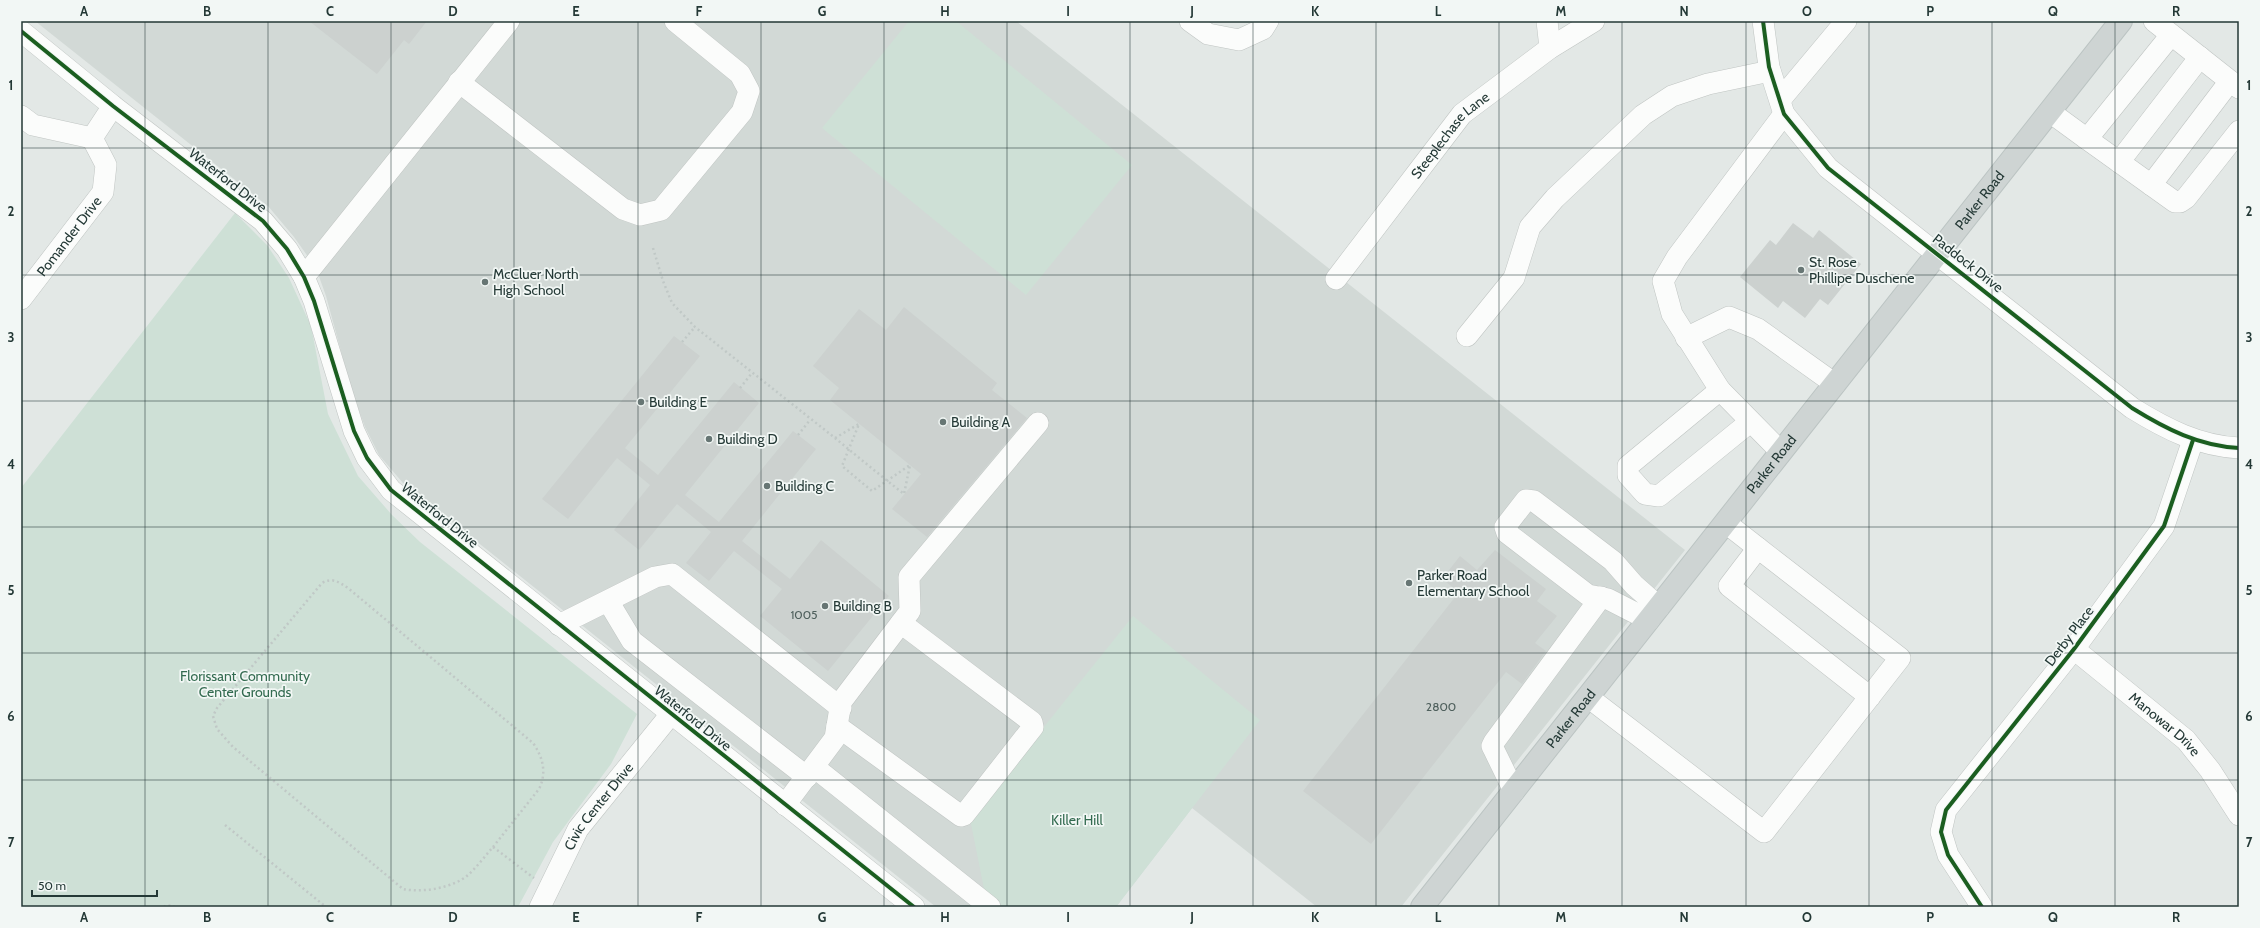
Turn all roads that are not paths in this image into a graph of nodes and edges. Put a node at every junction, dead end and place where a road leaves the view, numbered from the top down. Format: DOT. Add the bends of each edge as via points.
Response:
graph roads {
  1 [pos="508,21"];
  2 [pos="675,21"];
  3 [pos="1190,21"];
  4 [pos="1268,21"];
  5 [pos="1547,21"];
  6 [pos="1594,21"];
  7 [pos="1763,21"];
  8 [pos="1846,21"];
  9 [pos="2121,21"];
  10 [pos="2154,21"];
  11 [pos="21,31"];
  12 [pos="2171,34"];
  13 [pos="1550,48"];
  14 [pos="2200,57"];
  15 [pos="1770,71"];
  16 [pos="459,82"];
  17 [pos="2234,84"];
  18 [pos="113,106"];
  19 [pos="1782,107"];
  20 [pos="2050,112"];
  21 [pos="21,116"];
  22 [pos="2239,130"];
  23 [pos="92,138"];
  24 [pos="2087,139"];
  25 [pos="2119,162"];
  26 [pos="2151,185"];
  27 [pos="1938,254"];
  28 [pos="304,277"];
  29 [pos="1336,279"];
  30 [pos="21,299"];
  31 [pos="1467,336"];
  32 [pos="1686,338"];
  33 [pos="1835,384"];
  34 [pos="1720,390"];
  35 [pos="1750,422"];
  36 [pos="1038,423"];
  37 [pos="2193,440"];
  38 [pos="2239,448"];
  39 [pos="1781,452"];
  40 [pos="1726,523"];
  41 [pos="1758,548"];
  42 [pos="1601,597"];
  43 [pos="608,601"];
  44 [pos="1654,613"];
  45 [pos="901,623"];
  46 [pos="558,625"];
  47 [pos="2074,649"];
  48 [pos="1588,697"];
  49 [pos="1870,697"];
  50 [pos="671,714"];
  51 [pos="839,717"];
  52 [pos="811,772"];
  53 [pos="1514,791"];
  54 [pos="785,805"];
  55 [pos="2239,815"];
  56 [pos="542,902"];
  57 [pos="914,907"];
  58 [pos="990,907"];
  59 [pos="1422,907"];
  60 [pos="1982,907"];
  1 -- 16 [label="street"];
  2 -- 16 [label="street" via="740,74 749,92 742,112 661,210 640,215 623,209"];
  3 -- 4 [label="street" via="1208,34 1239,40 1263,29"];
  5 -- 13 [label="street"];
  6 -- 13 [label="street, Steeplechase Lane"];
  7 -- 15 [label="street, Paddock Drive"];
  8 -- 19 [label="street"];
  9 -- 20 [label="main road, Parker Road"];
  10 -- 12 [label="street"];
  11 -- 18 [label="street, Waterford Drive"];
  12 -- 14 [label="street"];
  12 -- 24 [label="street"];
  13 -- 29 [label="street, Steeplechase Lane" via="1462,114"];
  14 -- 17 [label="street"];
  14 -- 25 [label="street"];
  15 -- 19 [label="street, Paddock Drive"];
  15 -- 31 [label="street" via="1708,84 1672,96 1643,116 1555,198 1530,227 1514,278"];
  16 -- 28 [label="street"];
  17 -- 26 [label="street"];
  18 -- 23 [label="street"];
  18 -- 28 [label="street, Waterford Drive" via="263,221 287,249"];
  19 -- 27 [label="street, Paddock Drive" via="1828,168"];
  19 -- 32 [label="street" via="1676,257 1663,281 1672,314"];
  20 -- 24 [label="street"];
  20 -- 27 [label="main road, Parker Road"];
  21 -- 23 [label="street" via="34,125"];
  22 -- 26 [label="street" via="2186,198 2180,202 2175,202"];
  23 -- 30 [label="street, Pomander Drive" via="106,165 103,192"];
  24 -- 25 [label="street"];
  25 -- 26 [label="street"];
  27 -- 33 [label="main road, Parker Road"];
  27 -- 37 [label="street, Paddock Drive" via="2132,408 2162,426"];
  28 -- 46 [label="street, Waterford Drive" via="314,301 354,431 367,458 391,490 408,506"];
  32 -- 33 [label="street" via="1729,317 1758,329"];
  32 -- 34 [label="street"];
  33 -- 39 [label="main road, Parker Road"];
  34 -- 35 [label="street"];
  34 -- 35 [label="street" via="1628,466 1628,475 1645,494 1659,496"];
  35 -- 39 [label="street"];
  36 -- 45 [label="street" via="909,577 910,610"];
  37 -- 38 [label="street, Paddock Drive"];
  37 -- 47 [label="street, Derby Place" via="2164,526"];
  39 -- 40 [label="main road, Parker Road"];
  40 -- 41 [label="street"];
  40 -- 44 [label="main road, Parker Road"];
  41 -- 49 [label="street" via="1729,586"];
  41 -- 49 [label="street" via="1900,658"];
  42 -- 44 [label="street"];
  42 -- 44 [label="street" via="1588,595 1507,533 1505,527 1526,500 1534,500 1613,561"];
  42 -- 53 [label="street" via="1492,746"];
  43 -- 46 [label="street"];
  43 -- 51 [label="street" via="656,577 672,574"];
  43 -- 52 [label="street" via="632,641"];
  44 -- 48 [label="main road, Parker Road"];
  45 -- 51 [label="street" via="841,702"];
  45 -- 51 [label="street" via="1032,722 1033,727 961,816"];
  46 -- 50 [label="street, Waterford Drive"];
  47 -- 55 [label="street, Manowar Drive" via="2186,740 2210,770"];
  47 -- 60 [label="street, Derby Place" via="1946,810 1941,832 1948,855"];
  48 -- 49 [label="street" via="1764,832"];
  48 -- 53 [label="main road, Parker Road"];
  50 -- 54 [label="street, Waterford Drive"];
  50 -- 56 [label="street, Civic Center Drive" via="578,829"];
  51 -- 52 [label="street" via="835,738"];
  52 -- 54 [label="street"];
  52 -- 58 [label="street"];
  53 -- 59 [label="main road, Parker Road"];
  54 -- 57 [label="street, Waterford Drive"];
}
